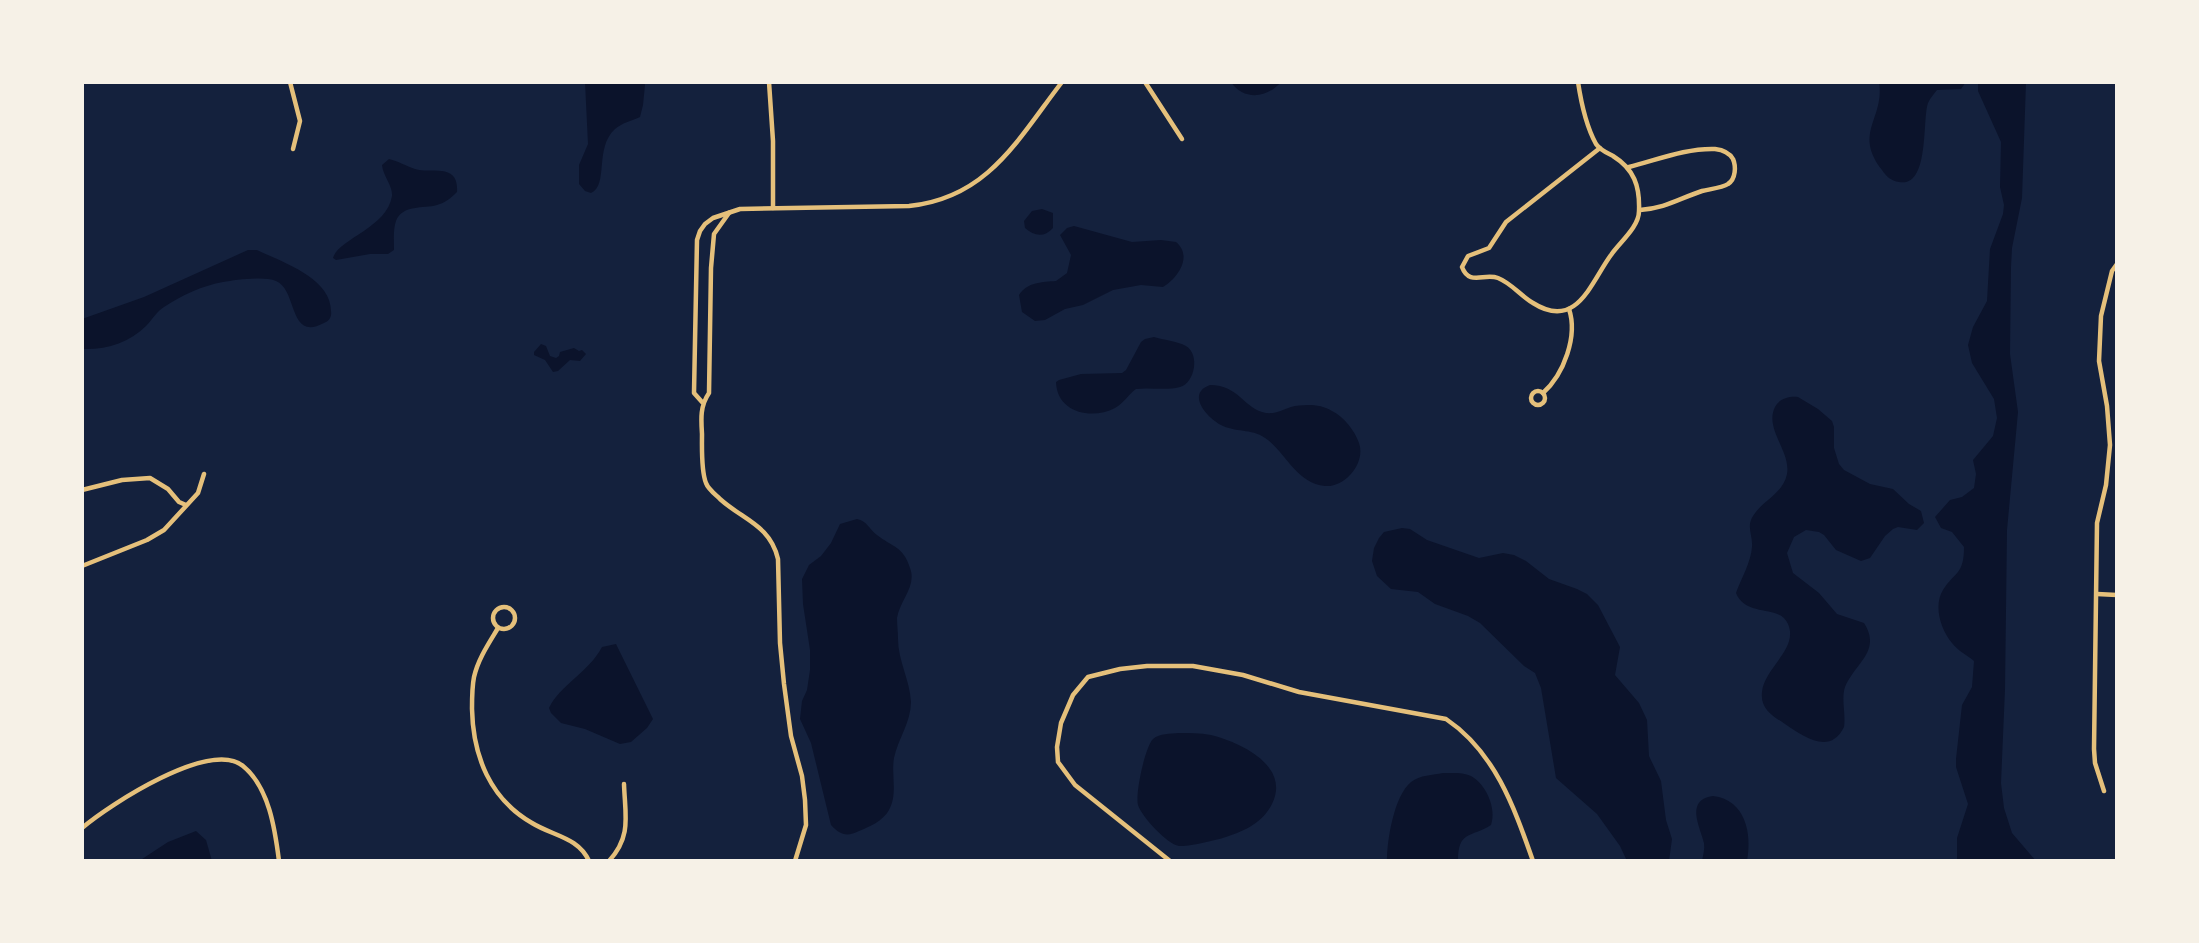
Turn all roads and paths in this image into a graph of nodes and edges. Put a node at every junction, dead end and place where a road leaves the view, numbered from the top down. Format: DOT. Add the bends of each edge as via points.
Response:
graph roads {
  1 [pos="290,82"];
  2 [pos="769,82"];
  3 [pos="1062,82"];
  4 [pos="1145,82"];
  5 [pos="1578,82"];
  6 [pos="1182,139"];
  7 [pos="1600,148"];
  8 [pos="293,149"];
  9 [pos="1629,167"];
  10 [pos="773,208"];
  11 [pos="1639,211"];
  12 [pos="729,213"];
  13 [pos="2117,264"];
  14 [pos="1569,309"];
  15 [pos="1543,393"];
  16 [pos="702,402"];
  17 [pos="204,474"];
  18 [pos="82,490"];
  19 [pos="187,505"];
  20 [pos="82,566"];
  21 [pos="2098,594"];
  22 [pos="2117,595"];
  23 [pos="498,628"];
  24 [pos="624,784"];
  25 [pos="2104,790"];
  26 [pos="82,828"];
  27 [pos="279,861"];
  28 [pos="589,861"];
  29 [pos="609,861"];
  30 [pos="794,861"];
  31 [pos="1170,861"];
  32 [pos="1533,861"];
  1 -- 8 [label="street" via="300,121"];
  2 -- 10 [label="street"];
  3 -- 10 [label="street" via="992,170 944,200 909,206"];
  4 -- 6 [label="street"];
  5 -- 7 [label="street" via="1590,130"];
  7 -- 9 [label="street"];
  7 -- 14 [label="street" via="1506,222 1489,248 1468,256 1462,267 1475,279 1501,279 1533,304"];
  9 -- 11 [label="street"];
  9 -- 11 [label="street" via="1717,149 1731,156 1736,168 1728,184"];
  10 -- 12 [label="street"];
  11 -- 14 [label="street" via="1590,289"];
  12 -- 16 [label="street" via="714,234 709,393"];
  12 -- 16 [label="street" via="705,223 697,240 694,393"];
  13 -- 21 [label="street" via="2101,316 2099,361 2110,445 2097,523"];
  14 -- 15 [label="street" via="1571,345 1553,384"];
  16 -- 30 [label="street" via="706,484 726,505 762,529 778,559 784,684 805,800 806,825"];
  17 -- 19 [label="street" via="201,488"];
  18 -- 19 [label="street" via="150,478"];
  19 -- 20 [label="street" via="164,530 147,540"];
  21 -- 22 [label="street"];
  21 -- 25 [label="street" via="2094,749"];
  23 -- 23 [label="street" via="512,625 515,618 509,609 498,609 493,615"];
  23 -- 28 [label="street" via="476,669 472,689 472,727 481,765 508,804 533,824 572,840"];
  24 -- 29 [label="street" via="626,834"];
  26 -- 27 [label="street" via="152,782 176,771 229,760 242,765 260,785"];
  31 -- 32 [label="street" via="1071,781 1058,762 1061,723 1073,695 1088,677 1147,666 1220,669 1299,692 1446,719 1481,749 1505,788"];
}
